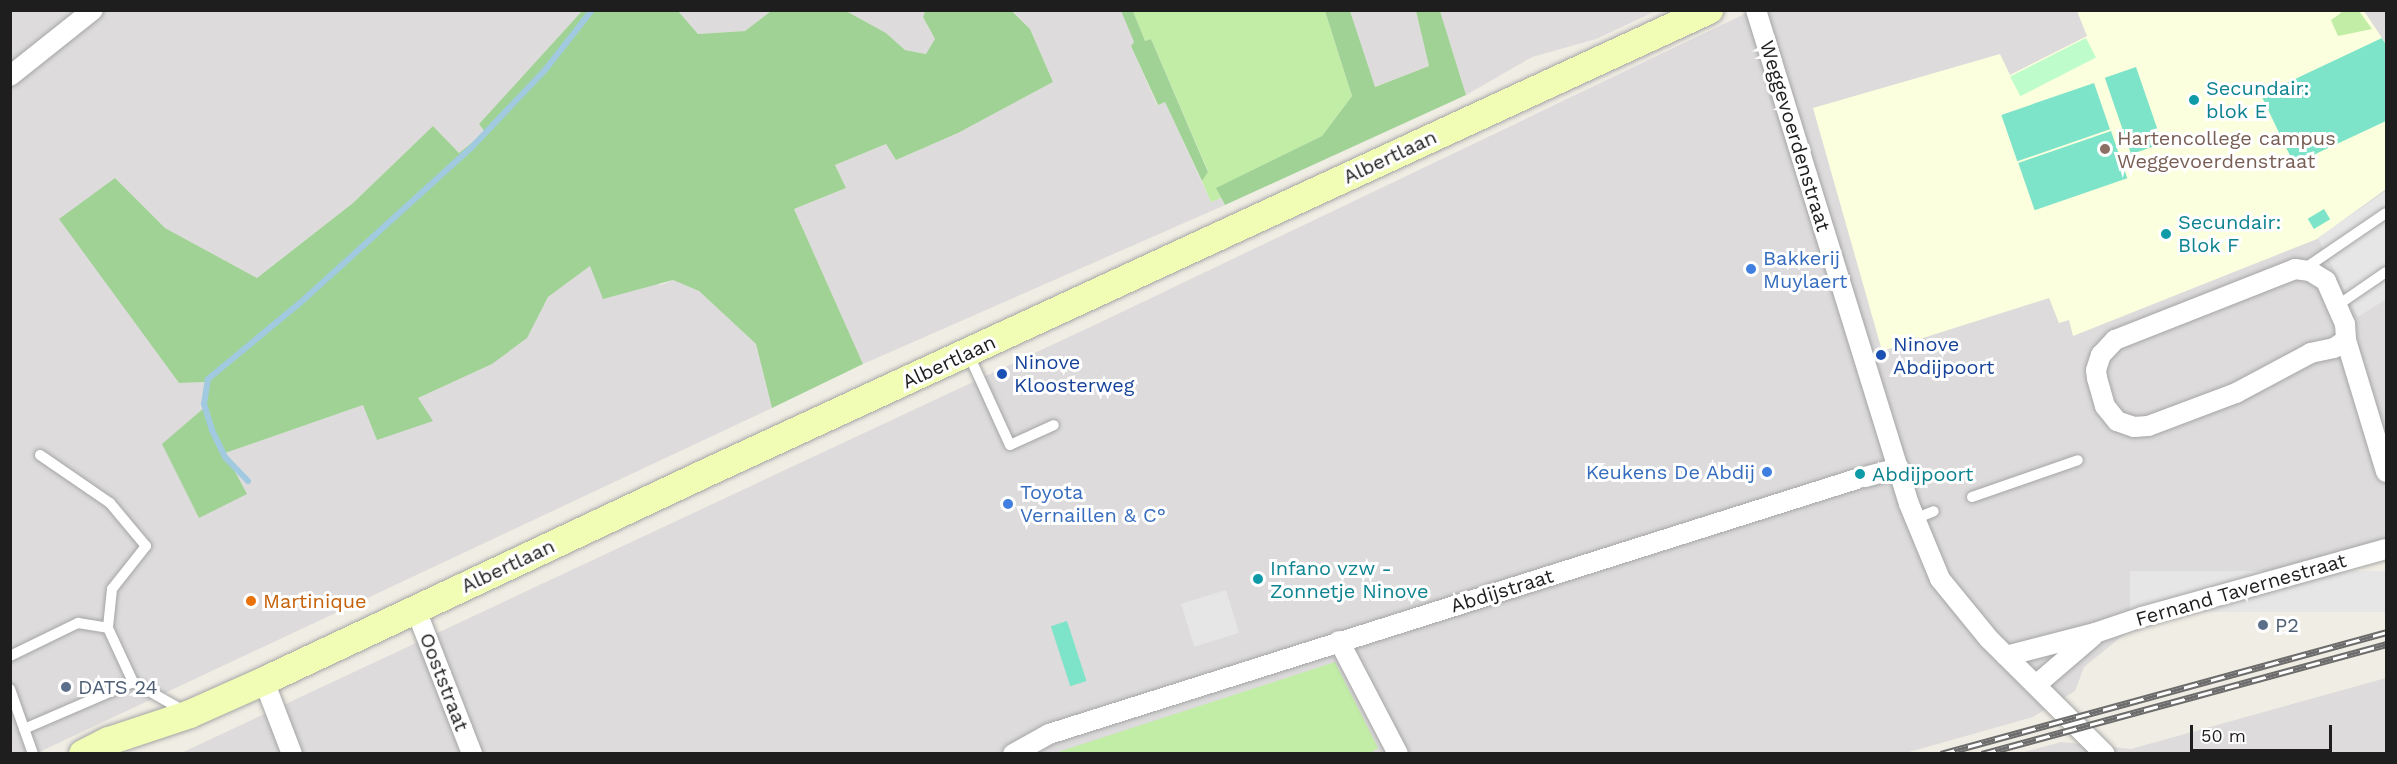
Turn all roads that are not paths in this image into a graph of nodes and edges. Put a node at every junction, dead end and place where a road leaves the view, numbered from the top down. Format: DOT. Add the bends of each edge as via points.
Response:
graph roads {
  1 [pos="93,10"];
  2 [pos="1709,10"];
  3 [pos="1756,10"];
  4 [pos="10,76"];
  5 [pos="2386,213"];
  6 [pos="2304,269"];
  7 [pos="2386,272"];
  8 [pos="2338,305"];
  9 [pos="2346,340"];
  10 [pos="968,353"];
  11 [pos="1054,425"];
  12 [pos="40,455"];
  13 [pos="2078,460"];
  14 [pos="1899,468"];
  15 [pos="2386,472"];
  16 [pos="1972,498"];
  17 [pos="2386,549"];
  18 [pos="416,610"];
  19 [pos="108,628"];
  20 [pos="2095,633"];
  21 [pos="1339,641"];
  22 [pos="10,656"];
  23 [pos="2006,656"];
  24 [pos="264,681"];
  25 [pos="133,682"];
  26 [pos="2036,685"];
  27 [pos="10,689"];
  28 [pos="190,714"];
  29 [pos="24,729"];
  30 [pos="33,753"];
  31 [pos="83,753"];
  32 [pos="130,753"];
  33 [pos="292,753"];
  34 [pos="472,753"];
  35 [pos="1013,753"];
  36 [pos="1398,753"];
  37 [pos="2105,753"];
  1 -- 4 [label="street"];
  2 -- 10 [label="main road, Albertlaan"];
  3 -- 14 [label="street, Weggevoerdenstraat"];
  5 -- 6 [label="lane"];
  6 -- 8 [label="street" via="2326,281"];
  6 -- 9 [label="street" via="2295,269 2115,340 2101,355 2096,370 2105,406 2117,421 2134,427 2148,426 2236,393 2311,353 2334,348"];
  7 -- 8 [label="lane"];
  8 -- 9 [label="street"];
  9 -- 15 [label="street"];
  10 -- 11 [label="lane" via="1010,445"];
  10 -- 18 [label="main road, Albertlaan"];
  12 -- 19 [label="lane" via="110,503 146,546 112,589"];
  13 -- 16 [label="lane"];
  14 -- 21 [label="street, Abdijstraat"];
  14 -- 23 [label="street, Weggevoerdenstraat" via="1909,504 1925,515 1940,579"];
  17 -- 20 [label="street, Fernand Tavernestraat"];
  18 -- 24 [label="main road, Albertlaan"];
  18 -- 34 [label="street, Ooststraat"];
  19 -- 22 [label="lane" via="78,623"];
  19 -- 25 [label="lane"];
  20 -- 23 [label="street, Fernand Tavernestraat"];
  20 -- 26 [label="street, Fernand Tavernestraat"];
  21 -- 35 [label="street, Abdijstraat" via="1049,734"];
  21 -- 36 [label="street"];
  23 -- 26 [label="street, Weggevoerdenstraat"];
  24 -- 28 [label="main road, Albertlaan"];
  24 -- 33 [label="street"];
  25 -- 28 [label="lane"];
  25 -- 29 [label="lane"];
  26 -- 37 [label="street, Weggevoerdenstraat"];
  27 -- 29 [label="lane"];
  28 -- 31 [label="main road, Albertlaan"];
  28 -- 32 [label="main road, Albertlaan"];
  29 -- 30 [label="lane"];
}
